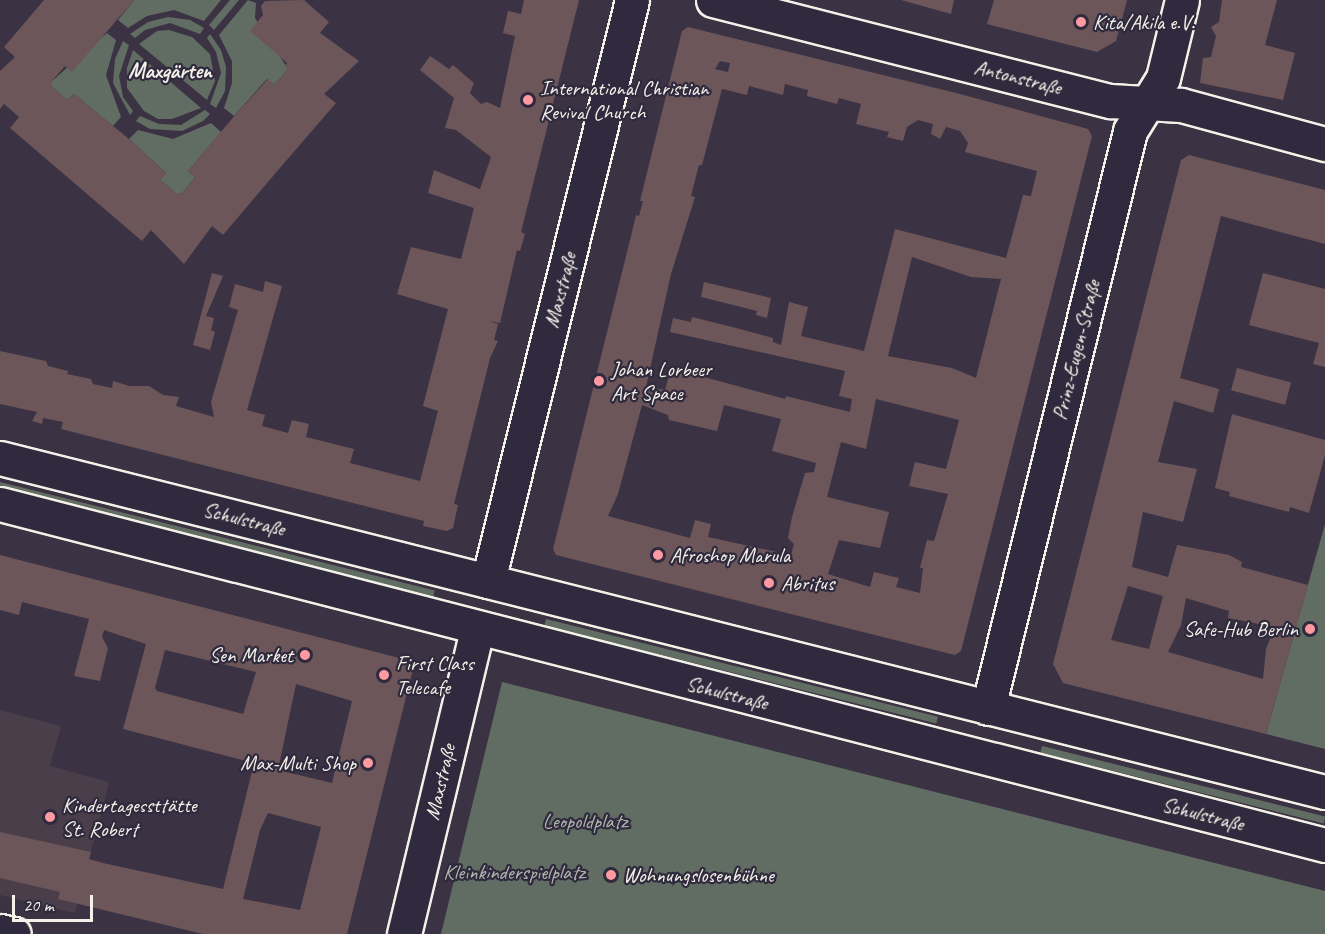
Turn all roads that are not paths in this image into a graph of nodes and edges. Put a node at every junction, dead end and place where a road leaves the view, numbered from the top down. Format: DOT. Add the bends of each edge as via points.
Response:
graph roads {
  1 [pos="632,0"];
  2 [pos="713,0"];
  3 [pos="1182,0"];
  4 [pos="1147,103"];
  5 [pos="1325,144"];
  6 [pos="0,458"];
  7 [pos="0,504"];
  8 [pos="488,581"];
  9 [pos="477,630"];
  10 [pos="988,708"];
  11 [pos="976,756"];
  12 [pos="1325,792"];
  13 [pos="1325,845"];
  14 [pos="0,931"];
  15 [pos="14,934"];
  16 [pos="404,934"];
  1 -- 8 [label="main road, Maxstraße"];
  2 -- 4 [label="main road, Antonstraße" via="1110,101"];
  3 -- 4 [label="main road, Prinz-Eugen-Straße" via="1163,78"];
  4 -- 5 [label="main road, Antonstraße" via="1181,105"];
  4 -- 10 [label="main road, Prinz-Eugen-Straße" via="1130,131"];
  6 -- 8 [label="main road, Schulstraße"];
  7 -- 9 [label="main road, Schulstraße"];
  8 -- 9 [label="main road"];
  8 -- 10 [label="main road, Schulstraße"];
  9 -- 11 [label="main road, Schulstraße"];
  9 -- 16 [label="main road, Maxstraße"];
  10 -- 11 [label="main road"];
  10 -- 12 [label="main road, Schulstraße"];
  11 -- 13 [label="main road, Schulstraße"];
  14 -- 15 [label="main road"];
}
